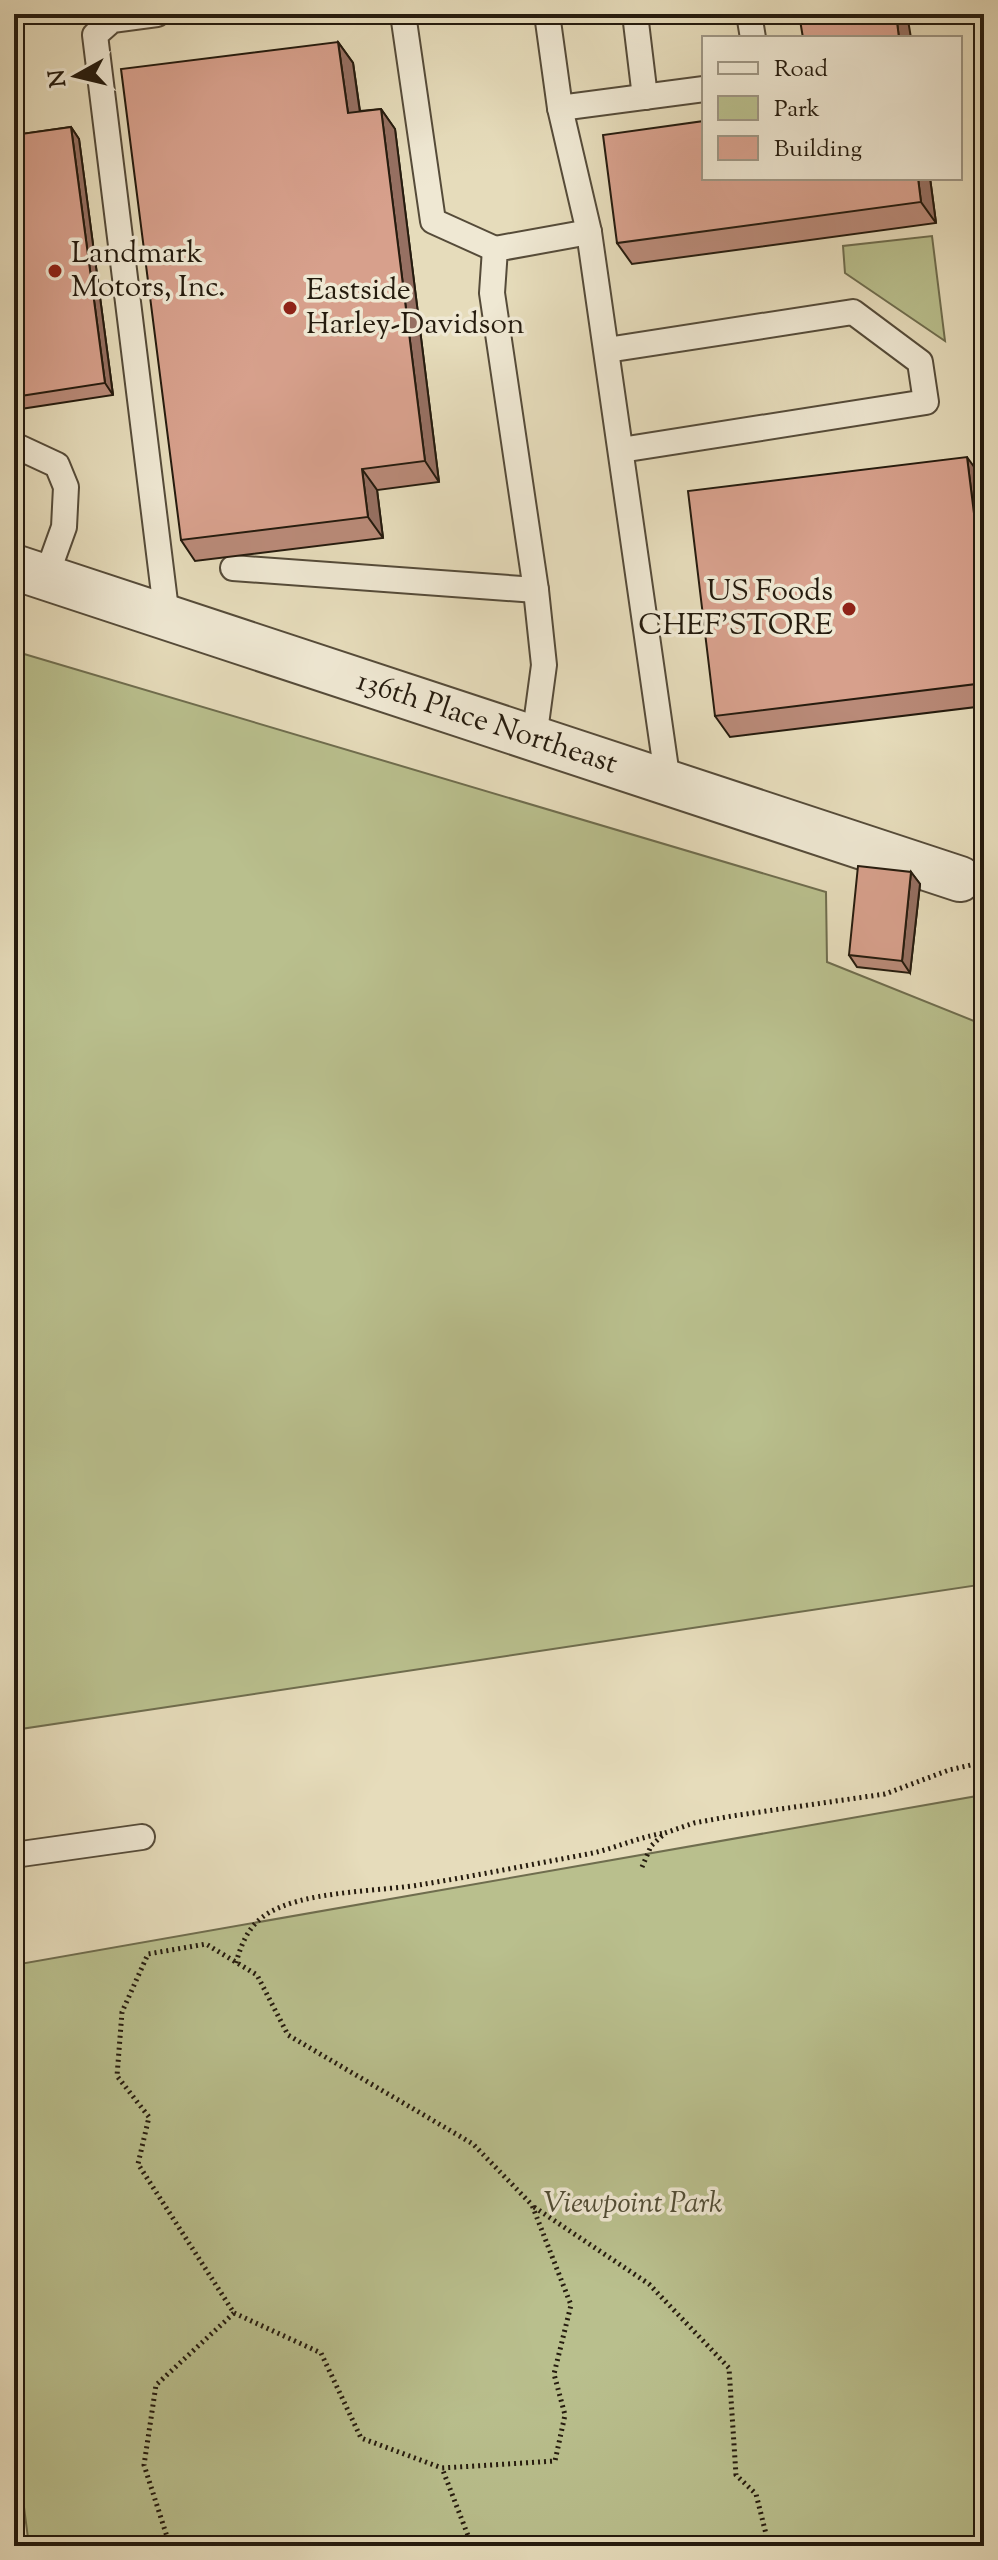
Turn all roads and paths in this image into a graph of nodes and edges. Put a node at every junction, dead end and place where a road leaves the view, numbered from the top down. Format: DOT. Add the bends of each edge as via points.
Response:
graph roads {
  1 [pos="157,14"];
  2 [pos="403,14"];
  3 [pos="547,14"];
  4 [pos="635,14"];
  5 [pos="749,14"];
  6 [pos="753,36"];
  7 [pos="702,89"];
  8 [pos="645,97"];
  9 [pos="560,108"];
  10 [pos="589,232"];
  11 [pos="495,249"];
  12 [pos="607,350"];
  13 [pos="14,445"];
  14 [pos="621,450"];
  15 [pos="233,568"];
  16 [pos="30,572"];
  17 [pos="536,590"];
  18 [pos="167,618"];
  19 [pos="534,739"];
  20 [pos="668,783"];
  21 [pos="960,879"];
  22 [pos="984,1762"];
  23 [pos="665,1833"];
  24 [pos="142,1837"];
  25 [pos="14,1855"];
  26 [pos="642,1867"];
  27 [pos="236,1963"];
  28 [pos="532,2205"];
  29 [pos="234,2313"];
  30 [pos="442,2468"];
  31 [pos="170,2546"];
  32 [pos="472,2546"];
  33 [pos="769,2546"];
  1 -- 18 [label="lane" via="112,20 95,35"];
  2 -- 11 [label="lane" via="433,221"];
  3 -- 9 [label="lane"];
  4 -- 8 [label="lane"];
  5 -- 6 [label="lane"];
  7 -- 8 [label="lane"];
  8 -- 9 [label="lane"];
  9 -- 10 [label="lane"];
  10 -- 11 [label="lane"];
  10 -- 12 [label="lane"];
  11 -- 17 [label="lane" via="492,293"];
  12 -- 14 [label="lane"];
  12 -- 14 [label="lane" via="853,312 920,362 926,402"];
  13 -- 16 [label="lane" via="57,465 66,487 64,527"];
  14 -- 20 [label="lane"];
  15 -- 17 [label="lane"];
  16 -- 18 [label="street, 136th Place Northeast"];
  17 -- 19 [label="lane" via="544,665"];
  18 -- 19 [label="street, 136th Place Northeast"];
  19 -- 20 [label="street, 136th Place Northeast"];
  20 -- 21 [label="street, 136th Place Northeast"];
  22 -- 23 [label="path" via="885,1794 732,1816"];
  23 -- 26 [label="path" via="651,1846"];
  23 -- 27 [label="path" via="598,1852 290,1904 262,1917 242,1941"];
  24 -- 25 [label="lane"];
  27 -- 28 [label="path" via="257,1975 288,2035 473,2144"];
  27 -- 29 [label="path" via="206,1944 148,1954 122,2012 117,2076 149,2117 138,2164"];
  28 -- 30 [label="path" via="571,2305 554,2374 565,2415 555,2461"];
  28 -- 33 [label="path" via="649,2284 729,2368 736,2475 756,2494"];
  29 -- 30 [label="path" via="321,2353 361,2438"];
  29 -- 31 [label="path" via="156,2385 144,2465"];
  30 -- 32 [label="path"];
}
